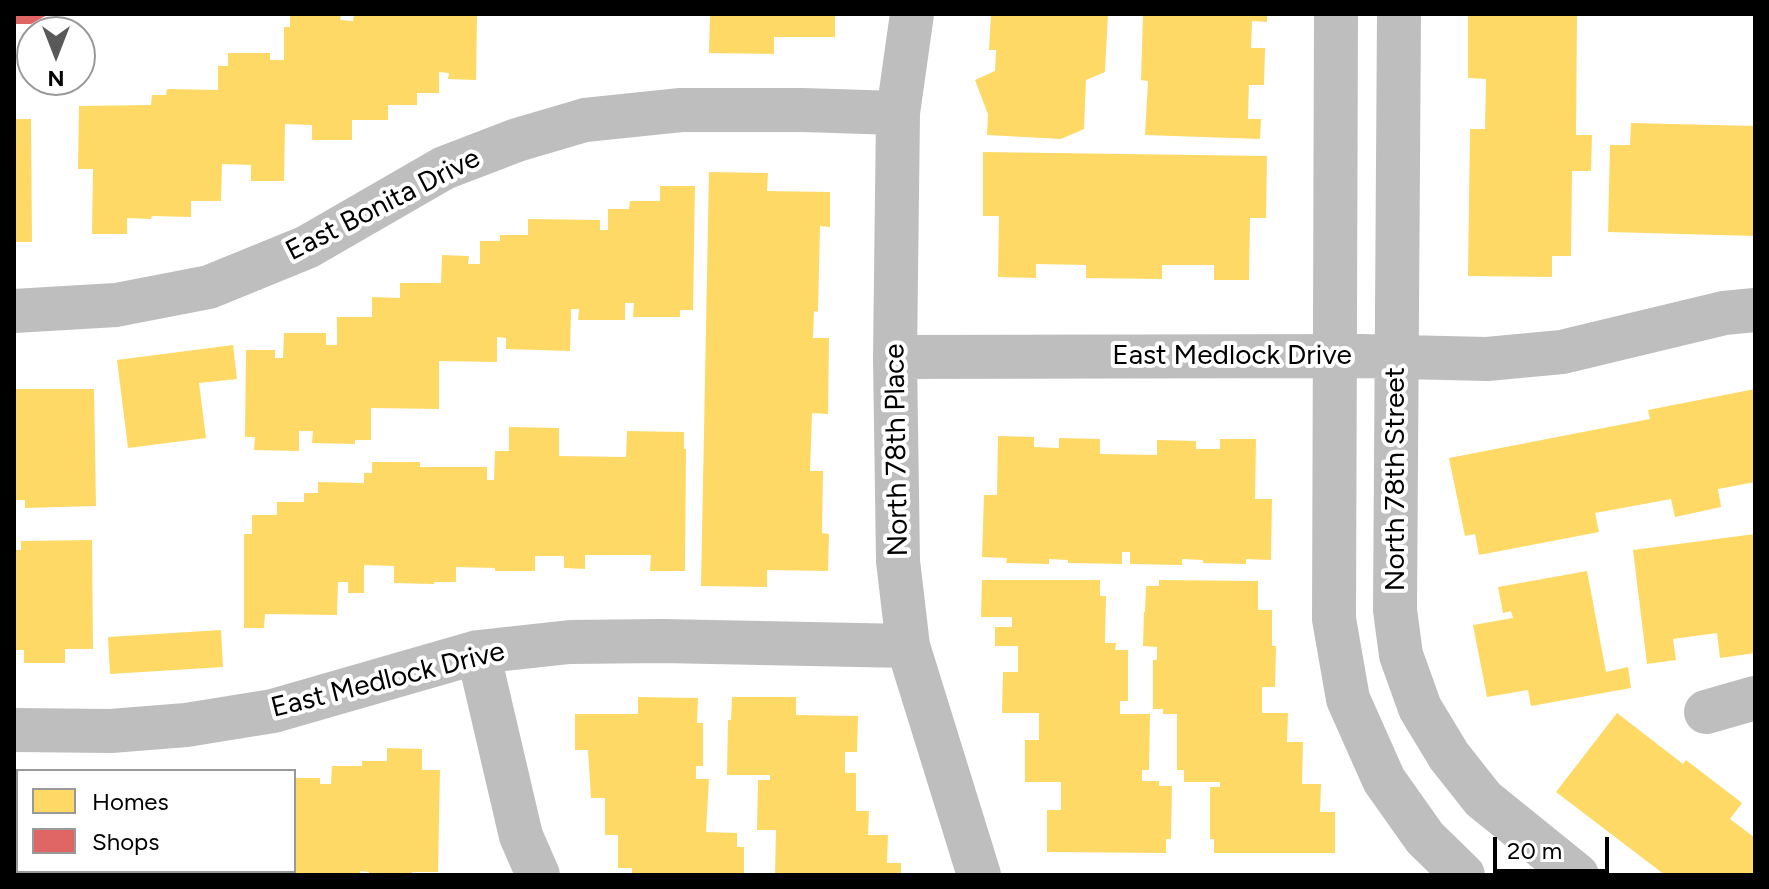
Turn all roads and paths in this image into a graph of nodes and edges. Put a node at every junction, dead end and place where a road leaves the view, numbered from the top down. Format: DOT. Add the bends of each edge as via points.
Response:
graph roads {
  1 [pos="912,14"];
  2 [pos="1336,14"];
  3 [pos="1399,14"];
  4 [pos="898,113"];
  5 [pos="1755,310"];
  6 [pos="14,311"];
  7 [pos="1336,356"];
  8 [pos="895,357"];
  9 [pos="1396,357"];
  10 [pos="908,646"];
  11 [pos="478,652"];
  12 [pos="1755,698"];
  13 [pos="1706,712"];
  14 [pos="14,730"];
  15 [pos="538,875"];
  16 [pos="979,875"];
  17 [pos="1463,875"];
  18 [pos="1577,875"];
  1 -- 4 [label="street, North 78th Place"];
  2 -- 7 [label="street"];
  3 -- 9 [label="street, North 78th Street"];
  4 -- 6 [label="street, East Bonita Drive" via="681,110 585,120 444,168 307,247 209,287 116,305"];
  4 -- 8 [label="street, North 78th Place"];
  5 -- 9 [label="street, East Medlock Drive" via="1562,352 1487,359"];
  7 -- 8 [label="street, East Medlock Drive"];
  7 -- 9 [label="street, East Medlock Drive"];
  7 -- 17 [label="street" via="1334,619 1348,699 1384,780 1425,838"];
  8 -- 10 [label="street, North 78th Place" via="898,561"];
  9 -- 18 [label="street, North 78th Street" via="1395,610 1401,655 1420,708 1483,799"];
  10 -- 11 [label="street, East Medlock Drive" via="570,642"];
  10 -- 16 [label="street, North 78th Place"];
  11 -- 14 [label="street, East Medlock Drive" via="273,711 215,721 111,731"];
  11 -- 15 [label="street" via="521,836"];
  12 -- 13 [label="street"];
}
